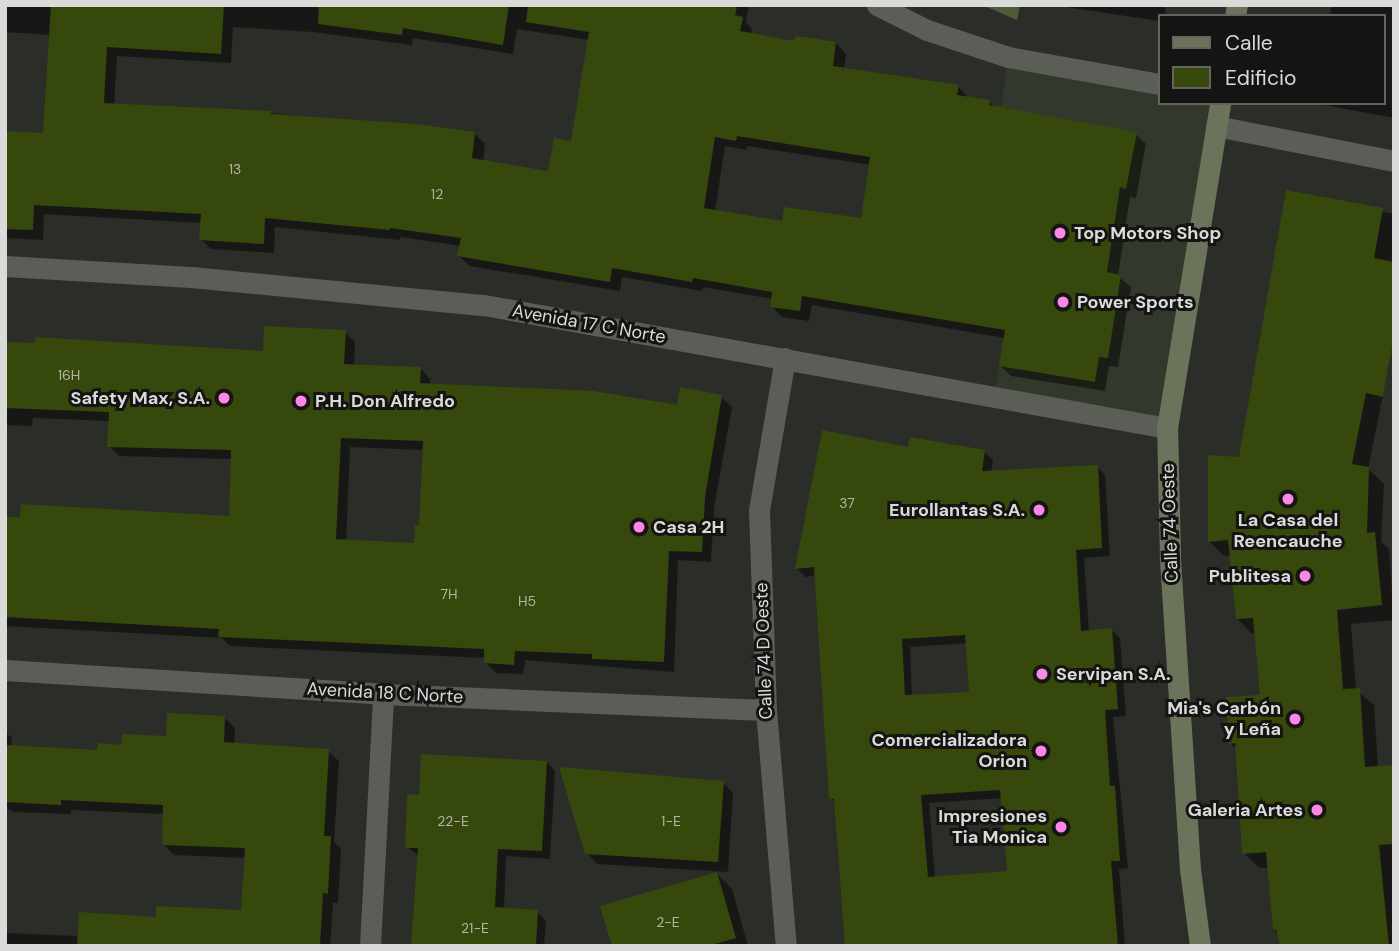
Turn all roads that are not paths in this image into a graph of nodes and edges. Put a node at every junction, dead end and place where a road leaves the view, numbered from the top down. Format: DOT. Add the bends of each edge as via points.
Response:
graph roads {
  1 [pos="877,5"];
  2 [pos="1158,84"];
  3 [pos="1220,105"];
  4 [pos="1216,126"];
  5 [pos="1394,161"];
  6 [pos="5,266"];
  7 [pos="785,358"];
  8 [pos="1167,428"];
  9 [pos="5,670"];
  10 [pos="383,694"];
  11 [pos="766,710"];
  12 [pos="370,946"];
  13 [pos="786,946"];
  14 [pos="1200,946"];
  1 -- 2 [label="street" via="927,30 1008,57"];
  3 -- 4 [label="street, Calle 74 Oeste"];
  4 -- 5 [label="street"];
  4 -- 8 [label="street, Calle 74 Oeste"];
  6 -- 7 [label="street, Avenida 17 C Norte" via="191,277 484,305"];
  7 -- 8 [label="street, Avenida 17 C Norte"];
  7 -- 11 [label="street, Calle 74 D Oeste" via="759,510"];
  8 -- 14 [label="street, Calle 74 Oeste" via="1170,556 1190,869"];
  9 -- 10 [label="street, Avenida 18 C Norte"];
  10 -- 11 [label="street, Avenida 18 C Norte"];
  10 -- 12 [label="street"];
  11 -- 13 [label="street, Calle 74 D Oeste"];
}
